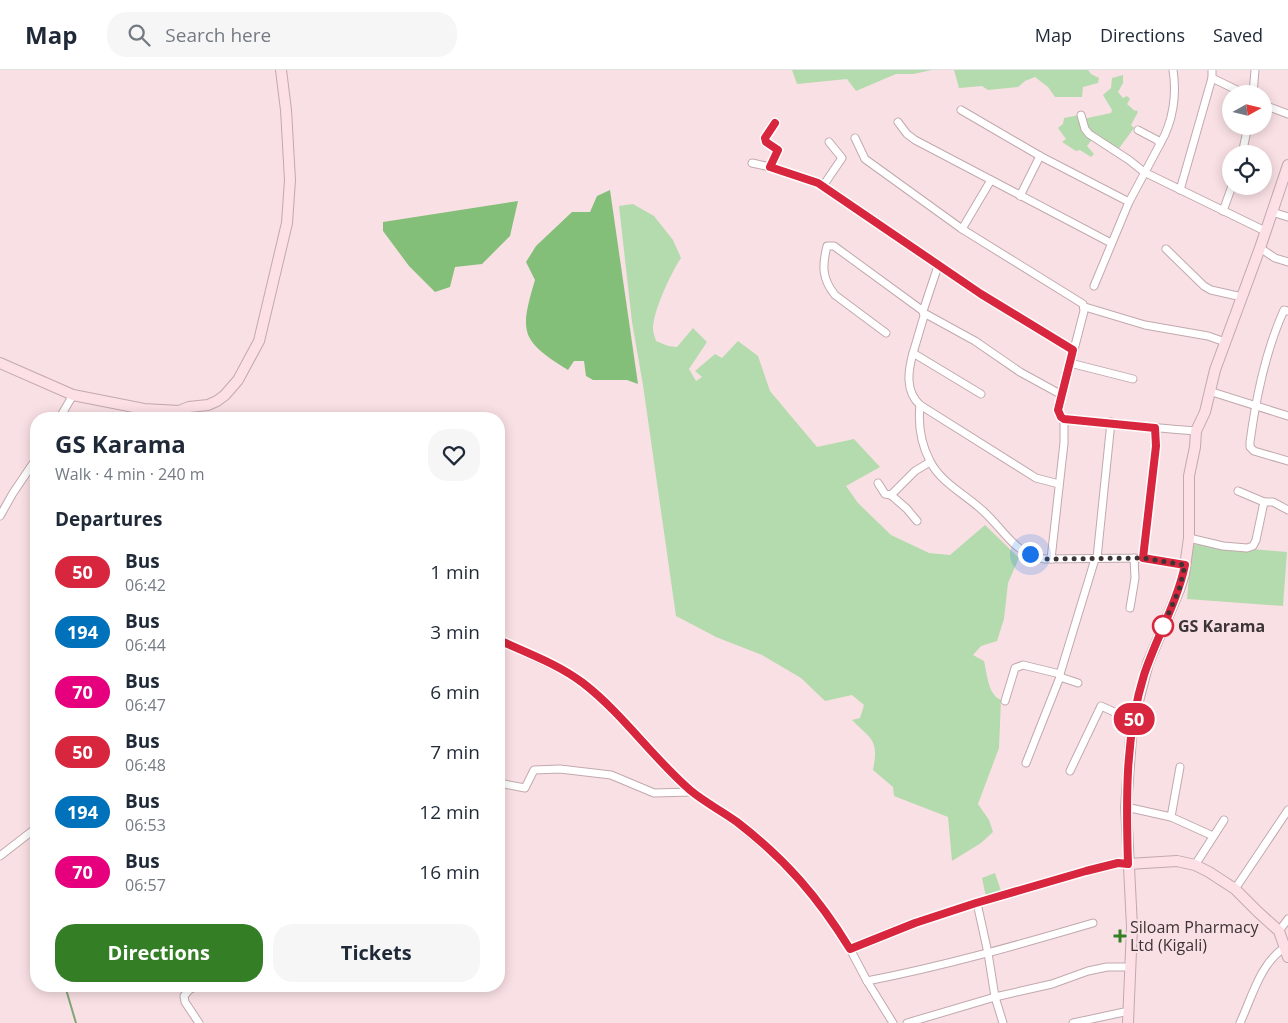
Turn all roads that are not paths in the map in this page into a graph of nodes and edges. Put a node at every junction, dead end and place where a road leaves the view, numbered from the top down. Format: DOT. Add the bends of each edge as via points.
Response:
graph roads {
  1 [pos="282,70"];
  2 [pos="1173,70"];
  3 [pos="1255,70"];
  4 [pos="1212,74"];
  5 [pos="1230,85"];
  6 [pos="1254,85"];
  7 [pos="1272,108"];
  8 [pos="960,110"];
  9 [pos="1288,114"];
  10 [pos="1081,115"];
  11 [pos="898,122"];
  12 [pos="775,123"];
  13 [pos="1138,130"];
  14 [pos="855,138"];
  15 [pos="829,142"];
  16 [pos="1160,144"];
  17 [pos="1040,156"];
  18 [pos="752,163"];
  19 [pos="770,167"];
  20 [pos="1288,168"];
  21 [pos="1144,172"];
  22 [pos="991,180"];
  23 [pos="823,186"];
  24 [pos="1180,190"];
  25 [pos="1229,195"];
  26 [pos="1020,196"];
  27 [pos="1129,202"];
  28 [pos="1223,211"];
  29 [pos="1272,212"];
  30 [pos="1288,217"];
  31 [pos="962,228"];
  32 [pos="1265,231"];
  33 [pos="1111,243"];
  34 [pos="1260,248"];
  35 [pos="1166,249"];
  36 [pos="1288,262"];
  37 [pos="938,266"];
  38 [pos="1094,286"];
  39 [pos="1242,297"];
  40 [pos="1085,307"];
  41 [pos="1288,311"];
  42 [pos="923,312"];
  43 [pos="886,333"];
  44 [pos="1225,342"];
  45 [pos="1073,350"];
  46 [pos="913,353"];
  47 [pos="0,363"];
  48 [pos="1070,363"];
  49 [pos="1133,379"];
  50 [pos="1209,391"];
  51 [pos="981,394"];
  52 [pos="73,395"];
  53 [pos="1062,395"];
  54 [pos="920,405"];
  55 [pos="1255,406"];
  56 [pos="63,412"];
  57 [pos="1288,416"];
  58 [pos="1064,419"];
  59 [pos="1111,422"];
  60 [pos="1155,428"];
  61 [pos="1196,431"];
  62 [pos="1288,461"];
  63 [pos="930,462"];
  64 [pos="30,468"];
  65 [pos="878,483"];
  66 [pos="1059,484"];
  67 [pos="1238,491"];
  68 [pos="891,495"];
  69 [pos="1264,502"];
  70 [pos="1288,510"];
  71 [pos="0,516"];
  72 [pos="917,521"];
  73 [pos="1189,538"];
  74 [pos="1096,558"];
  75 [pos="1134,558"];
  76 [pos="1143,558"];
  77 [pos="1051,559"];
  78 [pos="1185,565"];
  79 [pos="1130,608"];
  80 [pos="505,643"];
  81 [pos="1060,675"];
  82 [pos="1078,683"];
  83 [pos="1005,701"];
  84 [pos="1134,721"];
  85 [pos="1026,763"];
  86 [pos="1180,767"];
  87 [pos="1070,771"];
  88 [pos="505,784"];
  89 [pos="692,792"];
  90 [pos="1126,808"];
  91 [pos="1288,810"];
  92 [pos="1171,817"];
  93 [pos="1224,820"];
  94 [pos="30,833"];
  95 [pos="1213,836"];
  96 [pos="0,856"];
  97 [pos="1128,864"];
  98 [pos="1195,866"];
  99 [pos="1235,889"];
  100 [pos="976,903"];
  101 [pos="1288,919"];
  102 [pos="1093,923"];
  103 [pos="1279,931"];
  104 [pos="850,949"];
  105 [pos="1286,952"];
  106 [pos="988,953"];
  107 [pos="1131,967"];
  108 [pos="867,981"];
  109 [pos="187,992"];
  110 [pos="995,997"];
  111 [pos="1129,1011"];
  112 [pos="199,1023"];
  113 [pos="893,1023"];
  114 [pos="907,1023"];
  115 [pos="1002,1023"];
  116 [pos="1073,1023"];
  117 [pos="1128,1023"];
  118 [pos="1240,1023"];
  1 -- 52 [label="main road" via="290,172 287,223 259,341 238,380 217,401 178,411 144,409"];
  2 -- 16 [label="street" via="1175,88 1170,120"];
  3 -- 6 [label="street"];
  4 -- 5 [label="street"];
  4 -- 24 [label="street"];
  7 -- 9 [label="street"];
  8 -- 17 [label="street"];
  10 -- 21 [label="street" via="1089,134"];
  11 -- 22 [label="street" via="915,140"];
  12 -- 19 [label="street" via="765,138 778,150"];
  13 -- 16 [label="street"];
  14 -- 31 [label="street" via="865,159"];
  15 -- 23 [label="street" via="842,158"];
  16 -- 21 [label="street"];
  17 -- 26 [label="street"];
  17 -- 27 [label="street"];
  18 -- 19 [label="street"];
  19 -- 23 [label="street"];
  20 -- 29 [label="main road"];
  21 -- 24 [label="street"];
  21 -- 27 [label="street"];
  22 -- 26 [label="street"];
  22 -- 31 [label="street"];
  23 -- 37 [label="street"];
  24 -- 28 [label="street"];
  25 -- 28 [label="street"];
  26 -- 33 [label="street"];
  27 -- 33 [label="street"];
  28 -- 32 [label="street"];
  29 -- 30 [label="street"];
  29 -- 32 [label="main road"];
  31 -- 40 [label="street"];
  32 -- 34 [label="main road"];
  33 -- 38 [label="street"];
  34 -- 36 [label="street"];
  34 -- 39 [label="main road"];
  35 -- 39 [label="street" via="1204,286"];
  37 -- 42 [label="street"];
  37 -- 45 [label="street"];
  39 -- 44 [label="main road"];
  40 -- 44 [label="street" via="1145,325"];
  40 -- 45 [label="street"];
  41 -- 55 [label="street" via="1284,310 1279,322"];
  42 -- 43 [label="street" via="834,246 827,246 824,273 830,289"];
  42 -- 46 [label="street"];
  42 -- 53 [label="street"];
  44 -- 50 [label="main road"];
  45 -- 48 [label="street"];
  46 -- 51 [label="street"];
  46 -- 54 [label="street" via="908,378 913,396"];
  47 -- 52 [label="main road"];
  48 -- 49 [label="street"];
  48 -- 53 [label="street"];
  50 -- 55 [label="street"];
  50 -- 61 [label="main road"];
  52 -- 56 [label="street"];
  53 -- 58 [label="street" via="1058,410"];
  54 -- 63 [label="street" via="919,423"];
  54 -- 66 [label="street" via="1036,478"];
  55 -- 57 [label="street"];
  55 -- 62 [label="street" via="1250,447"];
  58 -- 59 [label="street"];
  58 -- 66 [label="street"];
  59 -- 60 [label="street"];
  59 -- 74 [label="street"];
  60 -- 61 [label="street"];
  60 -- 76 [label="street" via="1156,446"];
  61 -- 73 [label="main road" via="1189,476"];
  63 -- 68 [label="street" via="915,471"];
  63 -- 77 [label="street" via="1017,547"];
  64 -- 71 [label="street"];
  65 -- 68 [label="street" via="886,494"];
  66 -- 77 [label="street"];
  67 -- 69 [label="street"];
  68 -- 72 [label="street"];
  69 -- 70 [label="street" via="1273,502"];
  69 -- 73 [label="street" via="1253,546 1223,546"];
  73 -- 78 [label="main road"];
  74 -- 75 [label="street"];
  74 -- 77 [label="street"];
  74 -- 81 [label="street"];
  75 -- 76 [label="street"];
  75 -- 79 [label="street" via="1135,578"];
  76 -- 78 [label="street"];
  78 -- 84 [label="main road" via="1179,590 1144,675"];
  80 -- 89 [label="street" via="573,675 618,715"];
  81 -- 82 [label="street"];
  81 -- 83 [label="street" via="1019,665"];
  81 -- 85 [label="street"];
  84 -- 87 [label="street" via="1101,706"];
  84 -- 90 [label="main road"];
  86 -- 92 [label="street"];
  88 -- 89 [label="street" via="525,788 534,770 560,769 611,775 654,793"];
  89 -- 104 [label="street" via="736,822 788,866 828,913"];
  90 -- 92 [label="street"];
  90 -- 97 [label="main road"];
  91 -- 99 [label="street"];
  92 -- 95 [label="street"];
  93 -- 95 [label="street"];
  94 -- 96 [label="street"];
  95 -- 98 [label="street"];
  97 -- 98 [label="main road" via="1177,861"];
  97 -- 100 [label="street" via="1118,863 1086,871"];
  97 -- 107 [label="main road"];
  98 -- 99 [label="main road"];
  99 -- 103 [label="main road"];
  100 -- 104 [label="street"];
  100 -- 106 [label="street"];
  101 -- 103 [label="street"];
  102 -- 106 [label="street"];
  103 -- 105 [label="main road"];
  104 -- 108 [label="street"];
  105 -- 118 [label="street" via="1273,955"];
  106 -- 108 [label="street"];
  106 -- 110 [label="street"];
  107 -- 110 [label="street" via="1088,971 1052,984"];
  107 -- 111 [label="main road"];
  108 -- 113 [label="street"];
  109 -- 112 [label="street" via="184,996 186,1002"];
  110 -- 114 [label="street"];
  110 -- 115 [label="street"];
  111 -- 116 [label="street"];
  111 -- 117 [label="main road"];
}
